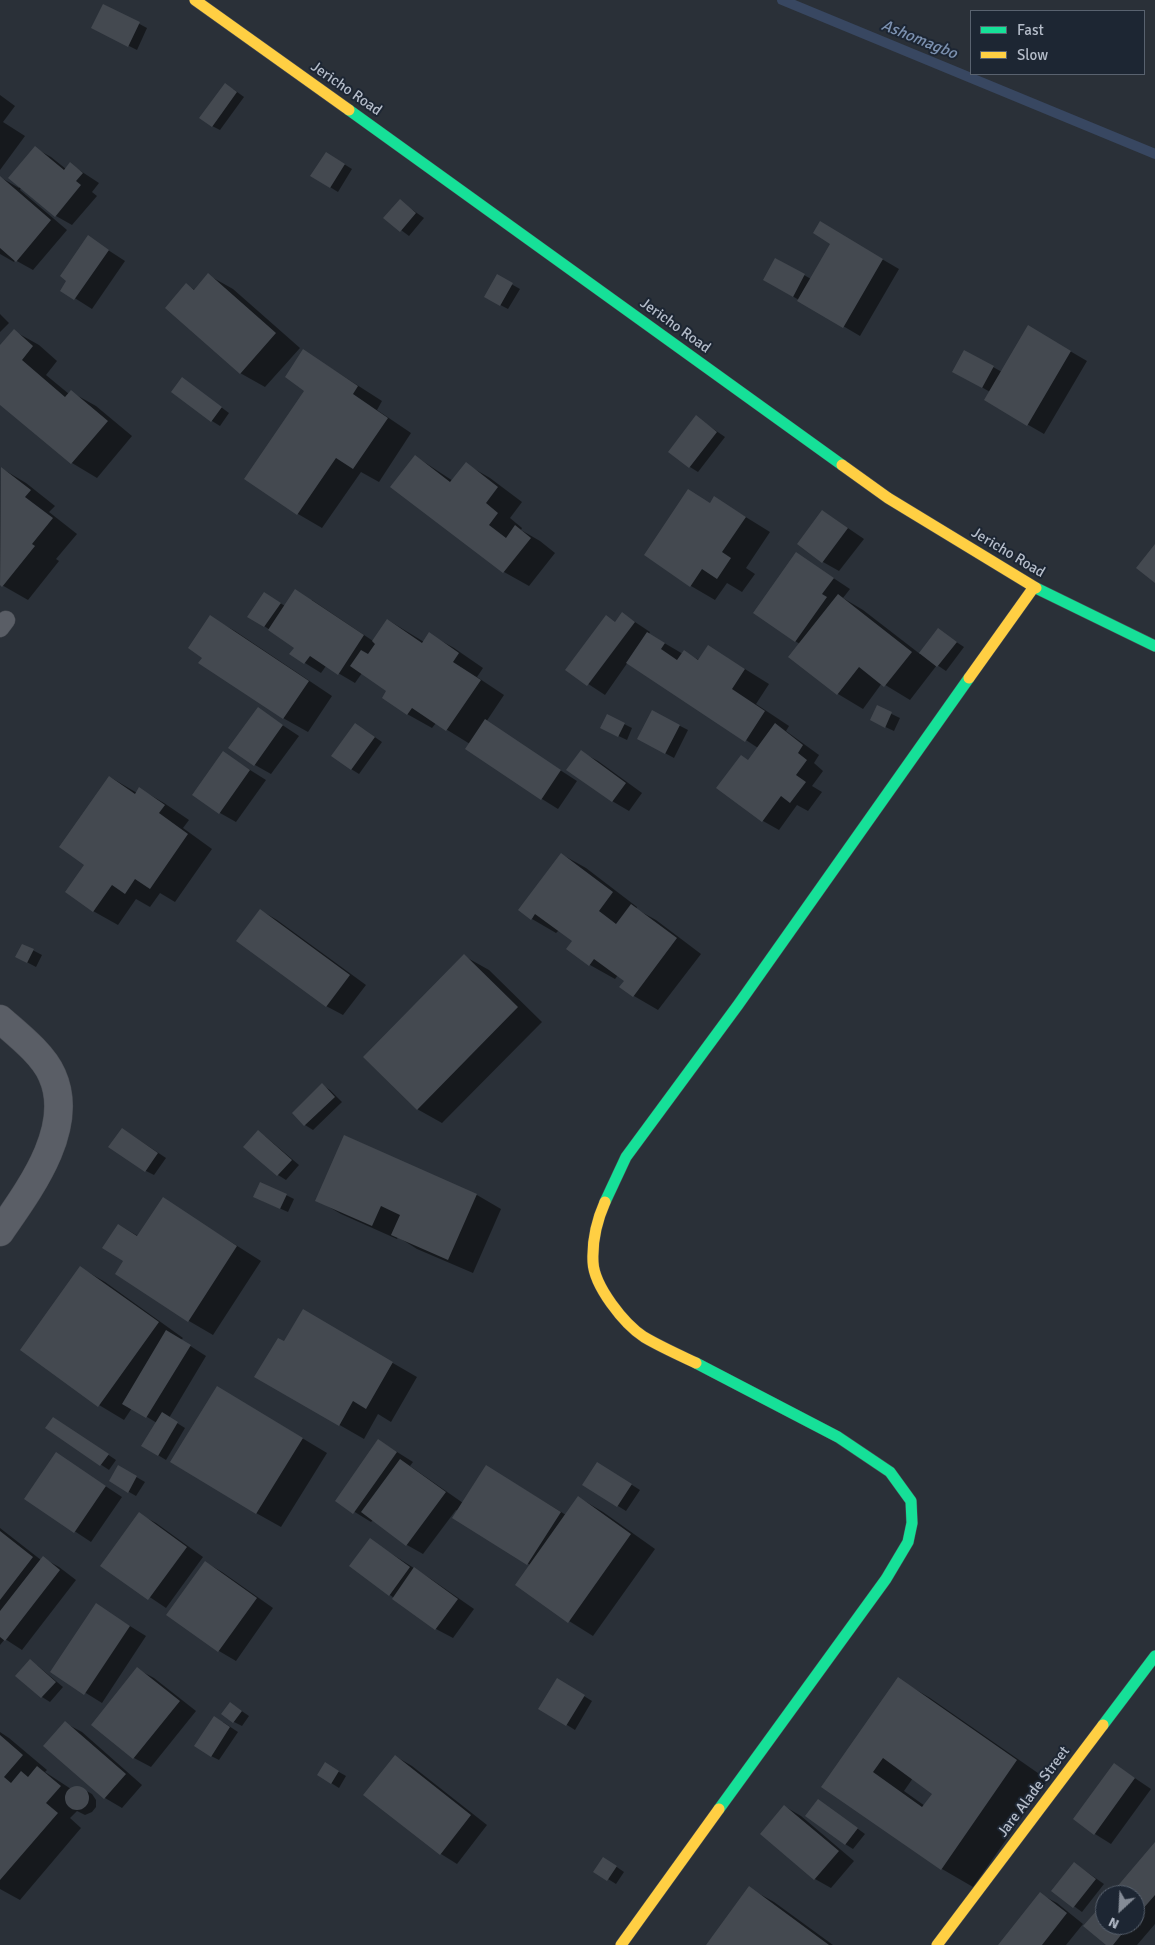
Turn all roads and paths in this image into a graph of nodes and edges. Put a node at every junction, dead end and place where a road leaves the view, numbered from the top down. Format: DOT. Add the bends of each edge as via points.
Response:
graph roads {
  1 [pos="195,0"];
  2 [pos="1034,587"];
  3 [pos="1155,646"];
  4 [pos="0,1019"];
  5 [pos="0,1232"];
  6 [pos="1155,1656"];
  7 [pos="621,1945"];
  8 [pos="937,1945"];
  1 -- 2 [label="street, Jericho Road" via="881,492"];
  2 -- 3 [label="street, Jericho Road"];
  2 -- 7 [label="street" via="738,1005 626,1157 597,1220 593,1263 604,1293 623,1318 643,1336 838,1437 890,1472 911,1501 912,1522 908,1542 886,1580"];
  4 -- 5 [label="street" via="30,1044 52,1074 60,1104 56,1129 41,1168"];
  6 -- 8 [label="street, Jare Alade Street"];
}
